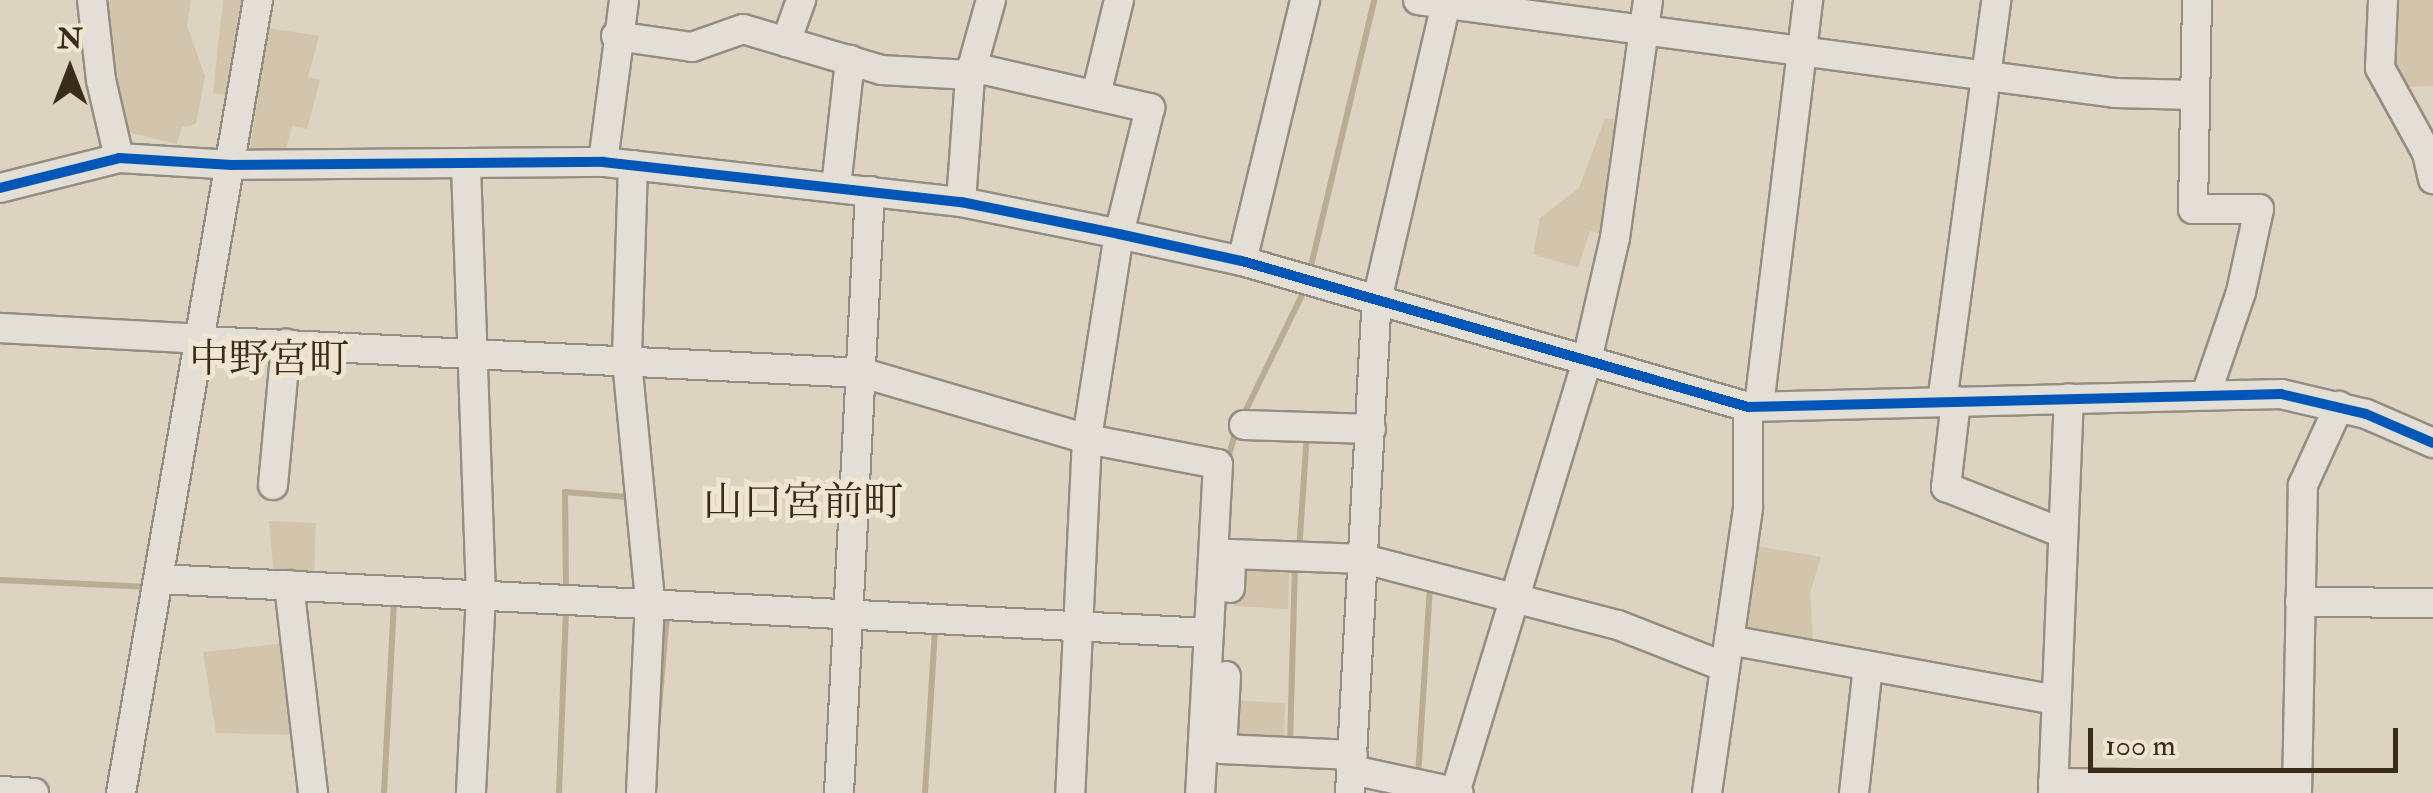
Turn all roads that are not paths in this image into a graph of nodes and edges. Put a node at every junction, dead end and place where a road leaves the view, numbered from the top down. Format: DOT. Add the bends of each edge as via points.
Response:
graph roads {
  1 [pos="92,0"];
  2 [pos="258,0"];
  3 [pos="624,0"];
  4 [pos="801,0"];
  5 [pos="990,0"];
  6 [pos="1118,0"];
  7 [pos="1306,0"];
  8 [pos="1648,0"];
  9 [pos="1808,0"];
  10 [pos="1996,0"];
  11 [pos="2196,0"];
  12 [pos="2383,0"];
  13 [pos="1437,2"];
  14 [pos="1643,32"];
  15 [pos="616,36"];
  16 [pos="786,42"];
  17 [pos="1802,53"];
  18 [pos="850,60"];
  19 [pos="971,71"];
  20 [pos="1985,76"];
  21 [pos="1096,95"];
  22 [pos="2195,96"];
  23 [pos="119,158"];
  24 [pos="603,162"];
  25 [pos="232,165"];
  26 [pos="632,165"];
  27 [pos="466,166"];
  28 [pos="2433,179"];
  29 [pos="836,187"];
  30 [pos="0,188"];
  31 [pos="870,190"];
  32 [pos="961,202"];
  33 [pos="1119,234"];
  34 [pos="1242,262"];
  35 [pos="1377,300"];
  36 [pos="0,328"];
  37 [pos="204,340"];
  38 [pos="286,344"];
  39 [pos="474,354"];
  40 [pos="1587,360"];
  41 [pos="627,361"];
  42 [pos="863,373"];
  43 [pos="2206,394"];
  44 [pos="2069,398"];
  45 [pos="1949,401"];
  46 [pos="2340,406"];
  47 [pos="1754,407"];
  48 [pos="1244,425"];
  49 [pos="1371,429"];
  50 [pos="1087,440"];
  51 [pos="2433,443"];
  52 [pos="273,484"];
  53 [pos="2064,533"];
  54 [pos="1364,559"];
  55 [pos="160,579"];
  56 [pos="289,585"];
  57 [pos="482,594"];
  58 [pos="1517,598"];
  59 [pos="650,601"];
  60 [pos="2300,602"];
  61 [pos="2433,603"];
  62 [pos="850,613"];
  63 [pos="1078,627"];
  64 [pos="1209,633"];
  65 [pos="1727,653"];
  66 [pos="1868,666"];
  67 [pos="2056,700"];
  68 [pos="1352,772"];
  69 [pos="2053,788"];
  70 [pos="2297,790"];
  71 [pos="0,791"];
  72 [pos="34,793"];
  73 [pos="121,793"];
  74 [pos="313,793"];
  75 [pos="471,793"];
  76 [pos="641,793"];
  77 [pos="839,793"];
  78 [pos="1070,793"];
  79 [pos="1200,793"];
  80 [pos="1456,793"];
  81 [pos="1708,793"];
  82 [pos="1854,793"];
  1 -- 23 [label="street" via="100,80"];
  2 -- 25 [label="street"];
  3 -- 15 [label="street"];
  4 -- 16 [label="street"];
  5 -- 19 [label="street"];
  6 -- 21 [label="street"];
  7 -- 34 [label="street"];
  8 -- 14 [label="street"];
  9 -- 17 [label="street"];
  10 -- 20 [label="street"];
  11 -- 22 [label="street"];
  12 -- 28 [label="street" via="2380,68 2427,153"];
  13 -- 14 [label="street"];
  13 -- 35 [label="street"];
  14 -- 17 [label="street"];
  14 -- 40 [label="street" via="1615,238"];
  15 -- 16 [label="street" via="692,46 743,29"];
  15 -- 24 [label="street"];
  16 -- 18 [label="street"];
  17 -- 20 [label="street"];
  17 -- 47 [label="street"];
  18 -- 19 [label="street" via="881,70"];
  18 -- 29 [label="street"];
  19 -- 21 [label="street"];
  19 -- 32 [label="street"];
  20 -- 22 [label="street" via="2115,94"];
  20 -- 45 [label="street"];
  21 -- 33 [label="street" via="1150,108"];
  22 -- 43 [label="street" via="2193,209 2258,209 2241,292"];
  23 -- 25 [label="street"];
  23 -- 30 [label="street"];
  24 -- 26 [label="street"];
  24 -- 27 [label="street"];
  25 -- 27 [label="street"];
  25 -- 37 [label="street"];
  26 -- 29 [label="street"];
  26 -- 41 [label="street"];
  27 -- 39 [label="street"];
  29 -- 31 [label="street"];
  31 -- 32 [label="street"];
  31 -- 42 [label="street"];
  32 -- 33 [label="street"];
  33 -- 34 [label="street"];
  33 -- 50 [label="street"];
  34 -- 35 [label="street"];
  35 -- 40 [label="street"];
  35 -- 49 [label="street"];
  36 -- 37 [label="street"];
  37 -- 38 [label="street"];
  37 -- 55 [label="street"];
  38 -- 39 [label="street"];
  38 -- 52 [label="street"];
  39 -- 41 [label="street"];
  39 -- 57 [label="street"];
  40 -- 47 [label="street"];
  40 -- 58 [label="street"];
  41 -- 42 [label="street"];
  41 -- 59 [label="street"];
  42 -- 50 [label="street"];
  42 -- 62 [label="street"];
  43 -- 44 [label="street"];
  43 -- 46 [label="street" via="2282,394"];
  44 -- 45 [label="street"];
  44 -- 53 [label="street"];
  45 -- 47 [label="street"];
  45 -- 53 [label="street" via="1946,487"];
  46 -- 51 [label="street"];
  46 -- 60 [label="street" via="2304,485"];
  47 -- 65 [label="street"];
  48 -- 49 [label="street"];
  49 -- 54 [label="street"];
  50 -- 63 [label="street"];
  50 -- 64 [label="street" via="1218,464"];
  53 -- 67 [label="street"];
  54 -- 58 [label="street"];
  54 -- 68 [label="street"];
  54 -- 68 [label="street" via="1232,554 1222,749"];
  55 -- 56 [label="street"];
  55 -- 73 [label="street"];
  56 -- 57 [label="street"];
  56 -- 74 [label="street"];
  57 -- 59 [label="street"];
  57 -- 75 [label="street"];
  58 -- 65 [label="street"];
  58 -- 80 [label="street"];
  59 -- 62 [label="street"];
  59 -- 76 [label="street"];
  60 -- 61 [label="street"];
  60 -- 70 [label="street"];
  62 -- 63 [label="street"];
  62 -- 77 [label="street"];
  63 -- 64 [label="street"];
  63 -- 78 [label="street"];
  64 -- 79 [label="street"];
  65 -- 66 [label="street"];
  65 -- 81 [label="street"];
  66 -- 67 [label="street"];
  66 -- 82 [label="street"];
  67 -- 69 [label="street"];
  68 -- 80 [label="street"];
  69 -- 70 [label="street"];
  71 -- 72 [label="street"];
}
